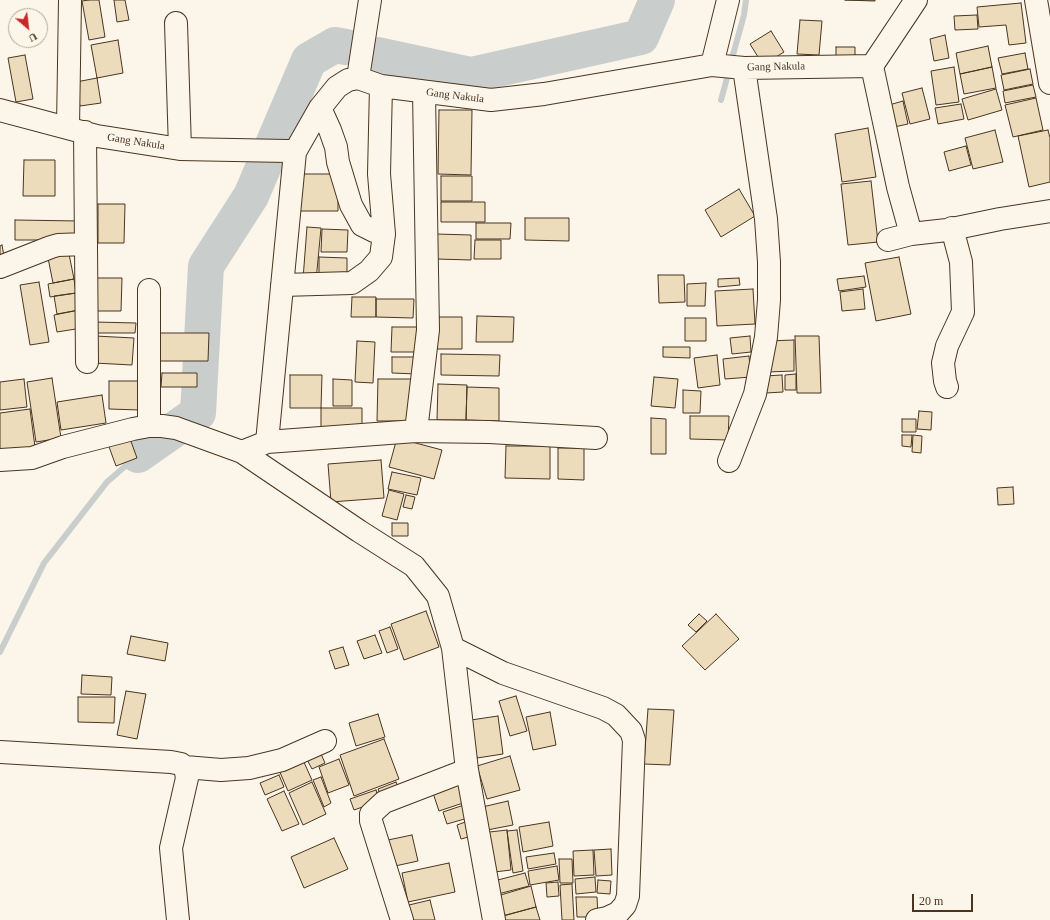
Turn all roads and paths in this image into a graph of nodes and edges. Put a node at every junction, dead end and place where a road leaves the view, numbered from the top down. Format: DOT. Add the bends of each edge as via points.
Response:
graph roads {
  1 [pos="70,0"];
  2 [pos="370,0"];
  3 [pos="728,0"];
  4 [pos="916,0"];
  5 [pos="1036,0"];
  6 [pos="176,23"];
  7 [pos="728,66"];
  8 [pos="872,66"];
  9 [pos="358,78"];
  10 [pos="1050,83"];
  11 [pos="381,86"];
  12 [pos="424,92"];
  13 [pos="320,108"];
  14 [pos="0,110"];
  15 [pos="76,129"];
  16 [pos="180,149"];
  17 [pos="281,151"];
  18 [pos="1050,211"];
  19 [pos="952,228"];
  20 [pos="384,234"];
  21 [pos="911,234"];
  22 [pos="888,240"];
  23 [pos="86,244"];
  24 [pos="0,267"];
  25 [pos="282,284"];
  26 [pos="149,290"];
  27 [pos="87,362"];
  28 [pos="947,387"];
  29 [pos="149,426"];
  30 [pos="416,431"];
  31 [pos="596,438"];
  32 [pos="267,442"];
  33 [pos="242,452"];
  34 [pos="0,460"];
  35 [pos="729,461"];
  36 [pos="453,648"];
  37 [pos="325,741"];
  38 [pos="0,752"];
  39 [pos="189,767"];
  40 [pos="467,770"];
  41 [pos="178,920"];
  42 [pos="402,920"];
  43 [pos="494,920"];
  44 [pos="598,920"];
  1 -- 15 [label="street"];
  2 -- 9 [label="street"];
  3 -- 7 [label="street"];
  4 -- 8 [label="street"];
  5 -- 10 [label="street"];
  6 -- 16 [label="street"];
  7 -- 8 [label="street, Gang Nakula"];
  7 -- 12 [label="street, Gang Nakula" via="491,100"];
  7 -- 35 [label="street" via="766,219 769,262 766,337 756,394"];
  8 -- 21 [label="street"];
  9 -- 11 [label="street, Gang Nakula"];
  9 -- 13 [label="street" via="348,80 337,87"];
  11 -- 12 [label="street, Gang Nakula"];
  11 -- 20 [label="street" via="379,174"];
  12 -- 30 [label="street" via="428,330"];
  13 -- 17 [label="street"];
  13 -- 20 [label="street" via="336,147 351,205 362,225"];
  14 -- 15 [label="street, Gang Nakula"];
  15 -- 16 [label="street, Gang Nakula" via="97,136"];
  15 -- 23 [label="street"];
  16 -- 17 [label="street, Gang Nakula"];
  17 -- 25 [label="street"];
  18 -- 19 [label="street"];
  19 -- 21 [label="street"];
  19 -- 28 [label="street" via="961,262 962,312 947,346 943,363"];
  20 -- 25 [label="street" via="381,257 352,283"];
  21 -- 22 [label="street"];
  23 -- 24 [label="street" via="58,245"];
  23 -- 27 [label="street"];
  25 -- 32 [label="street"];
  26 -- 29 [label="street"];
  29 -- 33 [label="street" via="176,428"];
  29 -- 34 [label="street" via="32,458"];
  30 -- 31 [label="street"];
  30 -- 32 [label="street"];
  32 -- 33 [label="street"];
  33 -- 36 [label="street" via="414,566 438,596"];
  36 -- 40 [label="street"];
  36 -- 44 [label="street" via="503,673 603,708 616,715 631,731 634,740 628,896 625,906 618,913"];
  37 -- 39 [label="street" via="282,760 249,768 221,770"];
  38 -- 39 [label="street" via="171,762"];
  39 -- 41 [label="street" via="171,848"];
  40 -- 42 [label="street" via="384,802 371,814"];
  40 -- 43 [label="street"];
}
